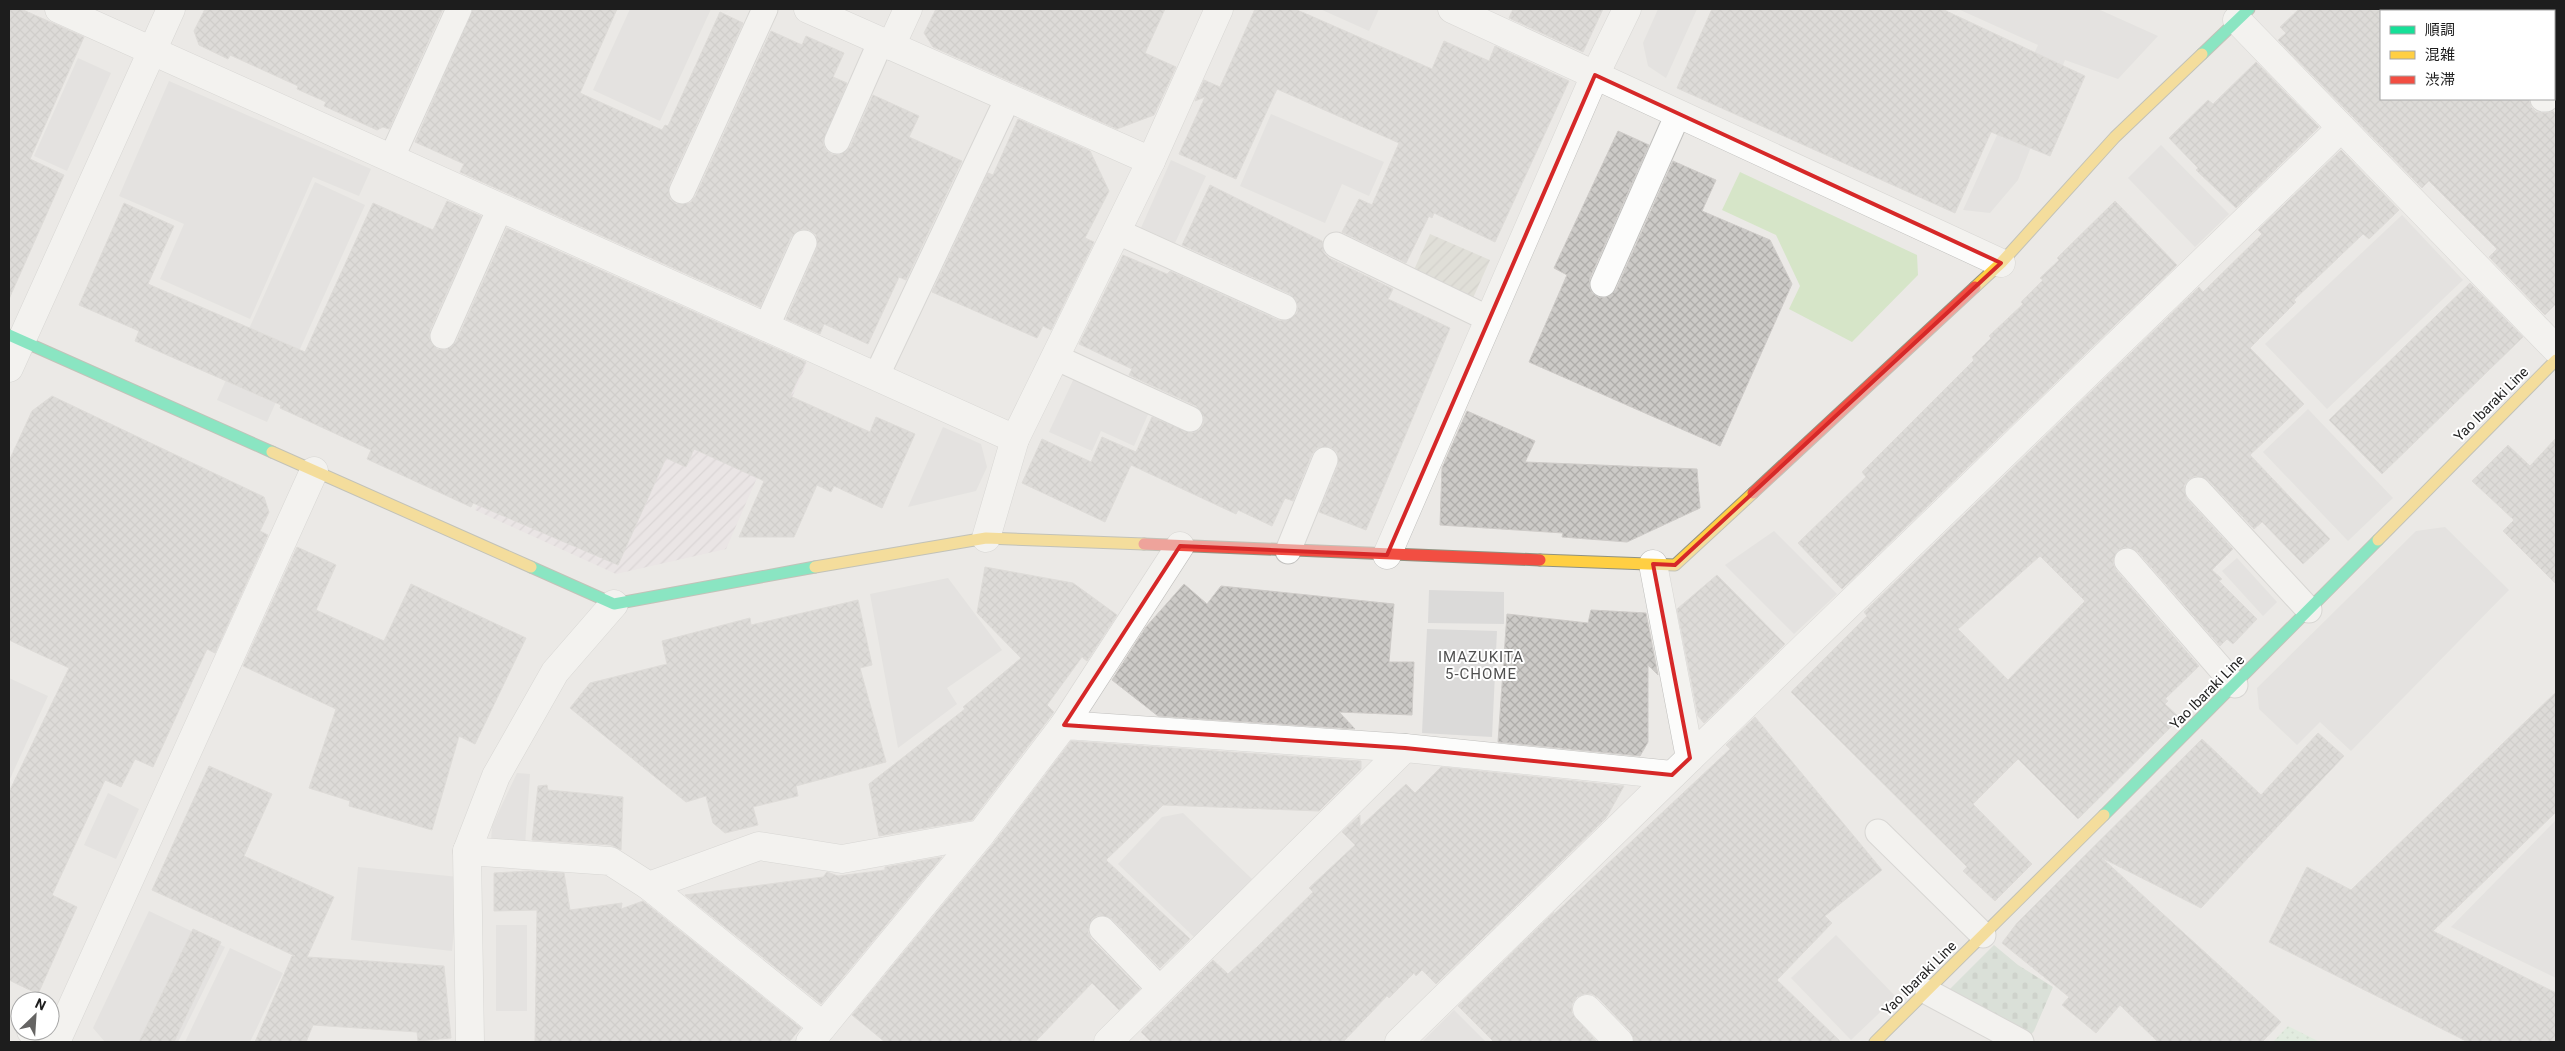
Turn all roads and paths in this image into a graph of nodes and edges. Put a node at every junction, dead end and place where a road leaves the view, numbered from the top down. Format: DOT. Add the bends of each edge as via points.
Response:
graph roads {
  1 [pos="59,9"];
  2 [pos="171,9"];
  3 [pos="459,9"];
  4 [pos="766,9"];
  5 [pos="808,9"];
  6 [pos="908,9"];
  7 [pos="1219,9"];
  8 [pos="1452,9"];
  9 [pos="1628,9"];
  10 [pos="2243,14"];
  11 [pos="1491,17"];
  12 [pos="886,44"];
  13 [pos="152,51"];
  14 [pos="1595,76"];
  15 [pos="1008,98"];
  16 [pos="1678,114"];
  17 [pos="2341,128"];
  18 [pos="838,141"];
  19 [pos="391,159"];
  20 [pos="1151,161"];
  21 [pos="682,191"];
  22 [pos="500,208"];
  23 [pos="1116,231"];
  24 [pos="804,243"];
  25 [pos="1336,245"];
  26 [pos="2002,262"];
  27 [pos="1603,284"];
  28 [pos="1284,307"];
  29 [pos="1489,319"];
  30 [pos="766,328"];
  31 [pos="443,336"];
  32 [pos="15,338"];
  33 [pos="2556,349"];
  34 [pos="1055,357"];
  35 [pos="2556,360"];
  36 [pos="9,368"];
  37 [pos="876,377"];
  38 [pos="1190,419"];
  39 [pos="1015,439"];
  40 [pos="1325,460"];
  41 [pos="314,470"];
  42 [pos="2198,490"];
  43 [pos="986,538"];
  44 [pos="1180,546"];
  45 [pos="1288,551"];
  46 [pos="1387,556"];
  47 [pos="2127,561"];
  48 [pos="1653,564"];
  49 [pos="614,604"];
  50 [pos="2309,610"];
  51 [pos="2235,685"];
  52 [pos="1064,725"];
  53 [pos="1406,748"];
  54 [pos="1681,766"];
  55 [pos="1878,832"];
  56 [pos="981,834"];
  57 [pos="467,850"];
  58 [pos="649,886"];
  59 [pos="1102,929"];
  60 [pos="1983,935"];
  61 [pos="1160,990"];
  62 [pos="1928,992"];
  63 [pos="1587,1009"];
  64 [pos="816,1034"];
  65 [pos="56,1042"];
  66 [pos="470,1042"];
  67 [pos="1108,1042"];
  68 [pos="1399,1042"];
  69 [pos="1619,1042"];
  70 [pos="1875,1042"];
  71 [pos="2021,1042"];
  1 -- 13 [label="street"];
  2 -- 13 [label="street"];
  3 -- 19 [label="lane"];
  4 -- 21 [label="lane"];
  5 -- 12 [label="street"];
  6 -- 12 [label="street"];
  7 -- 20 [label="street"];
  8 -- 11 [label="street"];
  9 -- 14 [label="street"];
  10 -- 17 [label="street"];
  10 -- 26 [label="street" via="2115,137"];
  11 -- 14 [label="street"];
  12 -- 15 [label="street"];
  12 -- 18 [label="lane"];
  13 -- 19 [label="street"];
  13 -- 32 [label="street"];
  14 -- 16 [label="street"];
  14 -- 29 [label="street"];
  15 -- 20 [label="street"];
  15 -- 37 [label="lane"];
  16 -- 26 [label="street"];
  16 -- 27 [label="lane"];
  17 -- 33 [label="street"];
  17 -- 54 [label="street"];
  19 -- 22 [label="street"];
  20 -- 23 [label="street"];
  22 -- 30 [label="street"];
  22 -- 31 [label="lane"];
  23 -- 28 [label="lane"];
  23 -- 34 [label="street"];
  24 -- 30 [label="lane"];
  25 -- 29 [label="lane"];
  26 -- 48 [label="street" via="1675,565"];
  29 -- 46 [label="street"];
  30 -- 37 [label="street"];
  32 -- 36 [label="street"];
  32 -- 41 [label="street"];
  34 -- 38 [label="lane"];
  34 -- 39 [label="street"];
  35 -- 50 [label="street, Yao Ibaraki Line"];
  37 -- 39 [label="street"];
  39 -- 43 [label="street"];
  40 -- 45 [label="lane"];
  41 -- 49 [label="street"];
  41 -- 65 [label="street"];
  42 -- 50 [label="lane"];
  43 -- 44 [label="street"];
  43 -- 49 [label="street"];
  44 -- 45 [label="street"];
  44 -- 52 [label="street"];
  45 -- 46 [label="street"];
  46 -- 48 [label="street"];
  47 -- 51 [label="lane"];
  48 -- 54 [label="street"];
  49 -- 57 [label="street" via="555,672 496,776"];
  50 -- 51 [label="street, Yao Ibaraki Line"];
  51 -- 60 [label="street, Yao Ibaraki Line"];
  52 -- 53 [label="street"];
  52 -- 56 [label="street"];
  53 -- 54 [label="street"];
  53 -- 61 [label="street"];
  54 -- 68 [label="street"];
  55 -- 60 [label="lane"];
  56 -- 58 [label="street" via="842,860 759,846"];
  56 -- 64 [label="street"];
  57 -- 58 [label="street" via="610,861"];
  57 -- 66 [label="street"];
  58 -- 64 [label="street"];
  59 -- 61 [label="lane"];
  60 -- 62 [label="street, Yao Ibaraki Line"];
  61 -- 67 [label="street"];
  62 -- 70 [label="street, Yao Ibaraki Line"];
  62 -- 71 [label="lane"];
  63 -- 69 [label="street"];
}
